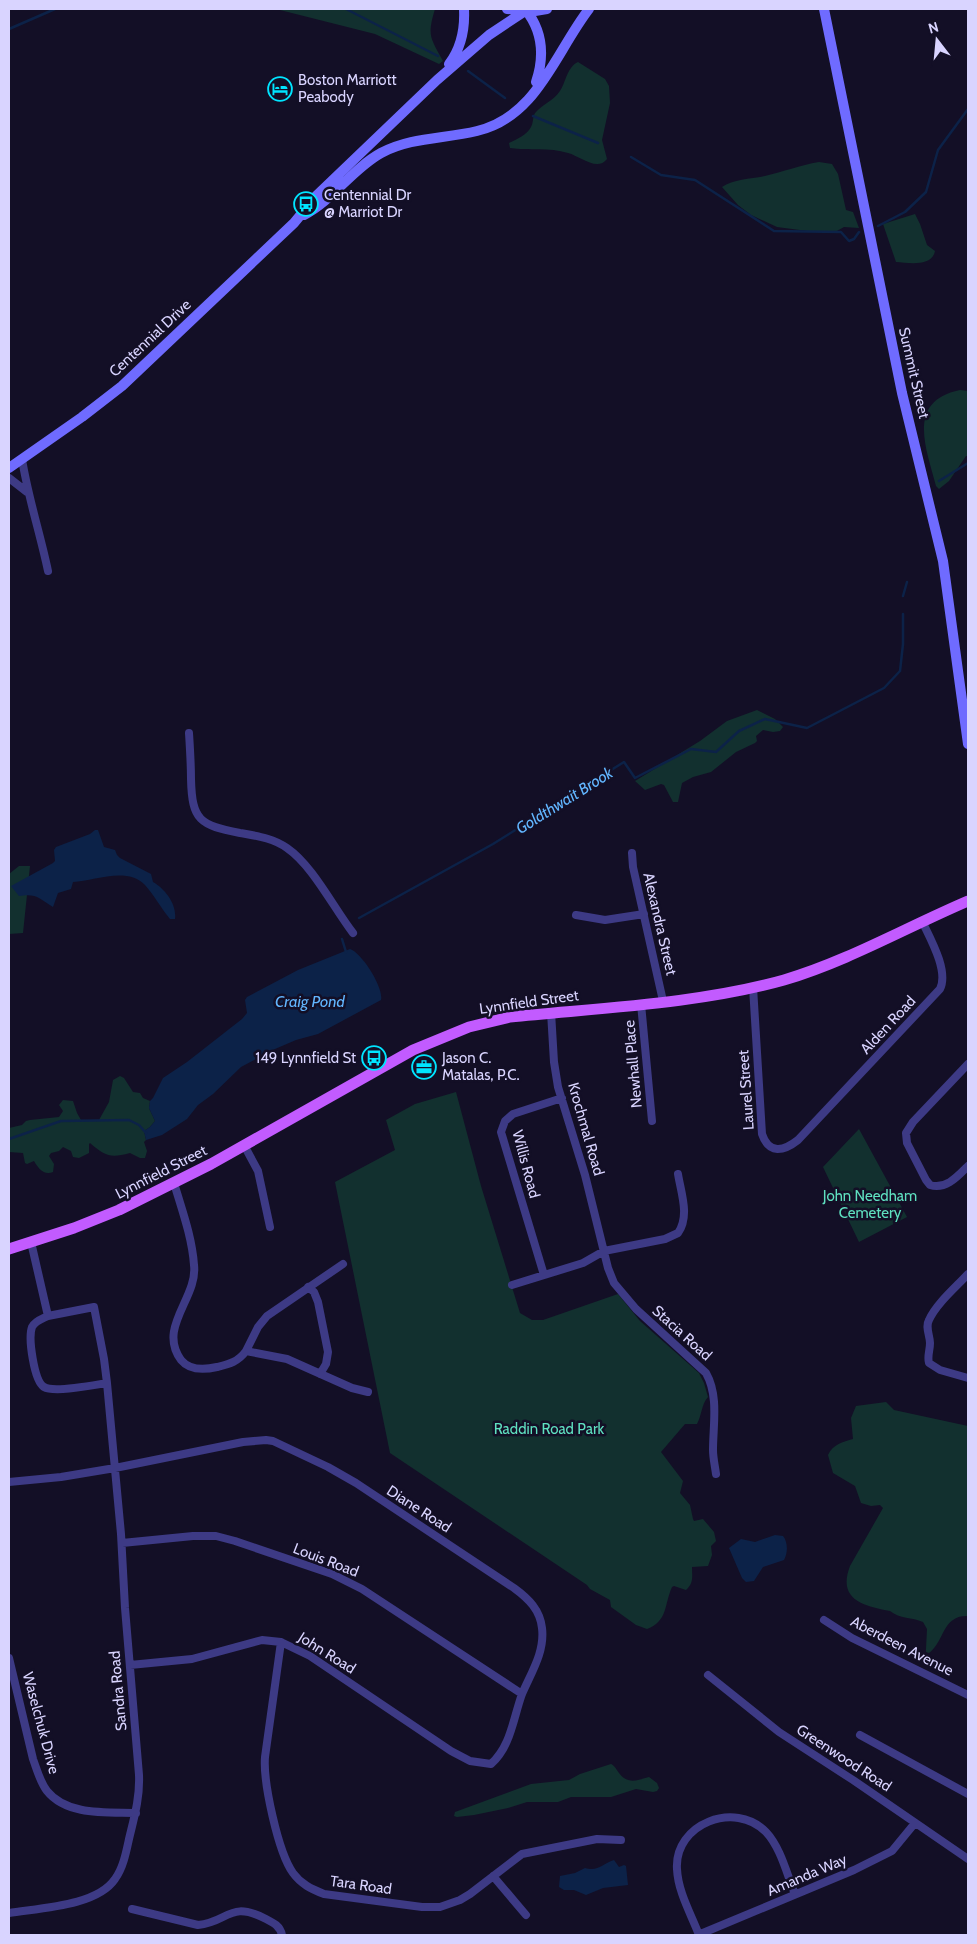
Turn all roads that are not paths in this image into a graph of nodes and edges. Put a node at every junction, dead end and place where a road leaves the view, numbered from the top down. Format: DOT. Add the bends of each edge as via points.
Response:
graph roads {
  1 [pos="464,9"];
  2 [pos="508,9"];
  3 [pos="526,9"];
  4 [pos="546,9"];
  5 [pos="589,9"];
  6 [pos="822,9"];
  7 [pos="437,80"];
  8 [pos="531,97"];
  9 [pos="301,216"];
  10 [pos="22,459"];
  11 [pos="9,468"];
  12 [pos="9,478"];
  13 [pos="27,492"];
  14 [pos="48,571"];
  15 [pos="964,690"];
  16 [pos="189,733"];
  17 [pos="968,744"];
  18 [pos="632,852"];
  19 [pos="968,901"];
  20 [pos="644,914"];
  21 [pos="576,915"];
  22 [pos="922,921"];
  23 [pos="353,932"];
  24 [pos="753,987"];
  25 [pos="664,1001"];
  26 [pos="641,1004"];
  27 [pos="550,1012"];
  28 [pos="967,1067"];
  29 [pos="562,1098"];
  30 [pos="652,1121"];
  31 [pos="805,1132"];
  32 [pos="244,1145"];
  33 [pos="968,1166"];
  34 [pos="678,1174"];
  35 [pos="174,1184"];
  36 [pos="270,1227"];
  37 [pos="31,1242"];
  38 [pos="9,1248"];
  39 [pos="604,1252"];
  40 [pos="343,1264"];
  41 [pos="968,1274"];
  42 [pos="544,1275"];
  43 [pos="512,1285"];
  44 [pos="308,1287"];
  45 [pos="48,1316"];
  46 [pos="246,1351"];
  47 [pos="320,1374"];
  48 [pos="968,1378"];
  49 [pos="106,1383"];
  50 [pos="368,1392"];
  51 [pos="115,1468"];
  52 [pos="716,1474"];
  53 [pos="9,1482"];
  54 [pos="122,1543"];
  55 [pos="824,1620"];
  56 [pos="281,1642"];
  57 [pos="9,1658"];
  58 [pos="130,1665"];
  59 [pos="708,1675"];
  60 [pos="522,1694"];
  61 [pos="968,1695"];
  62 [pos="860,1735"];
  63 [pos="491,1764"];
  64 [pos="968,1794"];
  65 [pos="136,1813"];
  66 [pos="915,1823"];
  67 [pos="621,1840"];
  68 [pos="968,1859"];
  69 [pos="493,1876"];
  70 [pos="796,1894"];
  71 [pos="132,1909"];
  72 [pos="9,1913"];
  73 [pos="526,1915"];
  74 [pos="282,1935"];
  75 [pos="698,1935"];
  1 -- 7 [label="street" via="464,31 458,50"];
  2 -- 3 [label="street"];
  3 -- 4 [label="street"];
  3 -- 7 [label="street, Centennial Drive" via="489,35"];
  3 -- 8 [label="street" via="542,46 542,66"];
  5 -- 8 [label="street, Centennial Drive"];
  6 -- 15 [label="street, Summit Street" via="902,393 943,561"];
  7 -- 9 [label="street, Centennial Drive" via="317,195"];
  8 -- 9 [label="street, Centennial Drive" via="518,111 493,126 401,144 380,154 363,165 316,209"];
  9 -- 10 [label="street, Centennial Drive" via="122,386"];
  10 -- 11 [label="street, Centennial Drive"];
  10 -- 13 [label="street"];
  12 -- 13 [label="street"];
  13 -- 14 [label="street"];
  15 -- 17 [label="street, Summit Street"];
  16 -- 23 [label="street" via="192,801 196,813 216,828 259,836 290,850 308,867"];
  18 -- 20 [label="street, Alexandra Street"];
  19 -- 22 [label="main road, Lynnfield Street"];
  20 -- 21 [label="street" via="605,920"];
  20 -- 25 [label="street, Alexandra Street"];
  22 -- 24 [label="main road, Lynnfield Street" via="821,967"];
  22 -- 31 [label="street, Alden Road" via="943,972 943,984"];
  24 -- 25 [label="main road, Lynnfield Street"];
  24 -- 31 [label="street, Laurel Street" via="764,1140 773,1149 780,1150 791,1146"];
  25 -- 26 [label="main road, Lynnfield Street"];
  26 -- 27 [label="main road, Lynnfield Street"];
  26 -- 30 [label="street, Newhall Place"];
  27 -- 29 [label="street, Krochmal Road" via="554,1062"];
  27 -- 32 [label="main road, Lynnfield Street" via="482,1022 432,1041"];
  28 -- 33 [label="street" via="906,1133 930,1185 946,1184"];
  29 -- 39 [label="street, Krochmal Road"];
  29 -- 42 [label="street, Willis Road" via="514,1114 504,1121 501,1132"];
  32 -- 35 [label="main road, Lynnfield Street"];
  32 -- 36 [label="street" via="258,1171"];
  34 -- 39 [label="street" via="684,1211 678,1234"];
  35 -- 37 [label="main road, Lynnfield Street" via="96,1219"];
  35 -- 46 [label="street" via="186,1222 194,1266 193,1280 174,1330 177,1352 184,1363 204,1369 237,1361"];
  37 -- 38 [label="main road, Lynnfield Street"];
  37 -- 45 [label="street"];
  39 -- 42 [label="street" via="583,1263"];
  39 -- 52 [label="street, Stacia Road" via="620,1293 706,1373 714,1399"];
  40 -- 44 [label="street"];
  41 -- 48 [label="street" via="928,1320 927,1328 929,1363 940,1370"];
  42 -- 43 [label="street"];
  44 -- 46 [label="street" via="262,1321"];
  44 -- 47 [label="street" via="318,1302 328,1352"];
  45 -- 49 [label="street, Sandra Road" via="94,1307"];
  45 -- 49 [label="street" via="36,1322 32,1331 36,1375 41,1384 50,1389"];
  46 -- 47 [label="street" via="287,1359"];
  47 -- 50 [label="street"];
  49 -- 51 [label="street, Sandra Road"];
  51 -- 53 [label="street, Diane Road"];
  51 -- 54 [label="street, Sandra Road"];
  51 -- 60 [label="street, Diane Road" via="266,1440 328,1467 500,1578 533,1604 541,1621 542,1639 539,1656"];
  54 -- 58 [label="street, Sandra Road"];
  54 -- 60 [label="street, Louis Road" via="216,1536 332,1574 362,1589"];
  55 -- 61 [label="street, Aberdeen Avenue" via="852,1638"];
  56 -- 58 [label="street, John Road" via="262,1640 192,1659"];
  56 -- 63 [label="street, John Road" via="310,1656 451,1751 470,1761"];
  56 -- 69 [label="street, Tara Road" via="264,1774 280,1845 293,1874 302,1883 324,1894 431,1908 460,1900"];
  57 -- 65 [label="street, Waselchuk Drive" via="33,1758 47,1791 59,1801 78,1808 95,1812"];
  58 -- 65 [label="street, Sandra Road" via="139,1788"];
  59 -- 66 [label="street, Greenwood Road" via="779,1732"];
  60 -- 63 [label="street, Diane Road" via="508,1739"];
  62 -- 64 [label="street"];
  65 -- 72 [label="street, Sandra Road" via="121,1869 105,1890 82,1900"];
  66 -- 68 [label="street, Greenwood Road"];
  66 -- 70 [label="street, Amanda Way" via="892,1851"];
  67 -- 69 [label="street, Tara Road" via="596,1839 530,1852 513,1860"];
  69 -- 73 [label="street"];
  70 -- 75 [label="street, Amanda Way"];
  70 -- 75 [label="street" via="774,1844 765,1832 739,1818 709,1820 686,1839 676,1867 678,1882"];
  71 -- 74 [label="street" via="198,1925 227,1914 250,1912 276,1924"];
}
